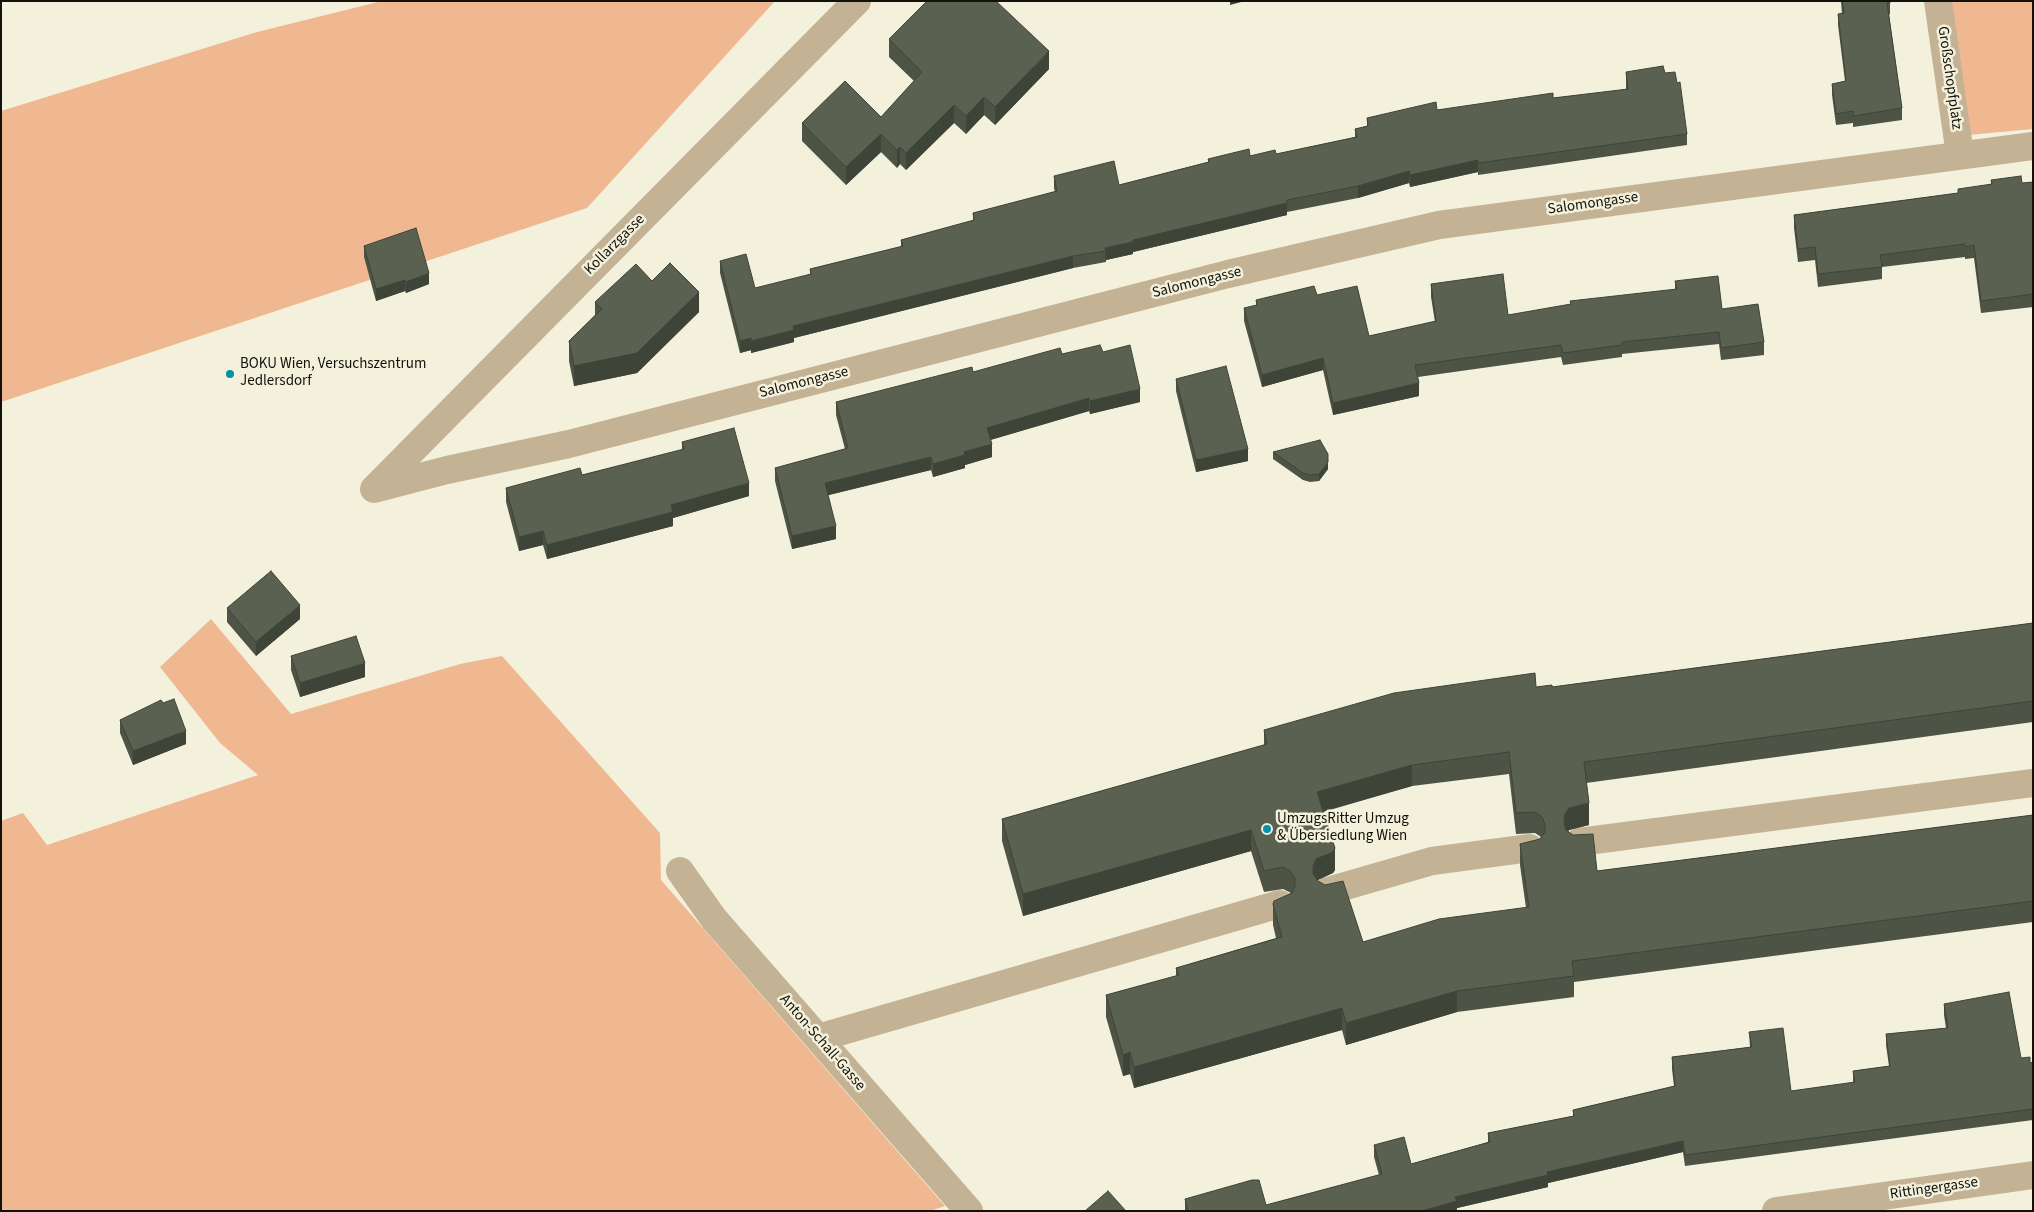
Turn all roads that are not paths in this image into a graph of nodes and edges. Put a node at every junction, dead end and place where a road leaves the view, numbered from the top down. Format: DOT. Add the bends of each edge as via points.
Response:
graph roads {
  1 [pos="857,1"];
  2 [pos="1938,1"];
  3 [pos="2033,146"];
  4 [pos="1960,155"];
  5 [pos="374,489"];
  6 [pos="2033,783"];
  7 [pos="1579,842"];
  8 [pos="1530,848"];
  9 [pos="680,871"];
  10 [pos="1328,891"];
  11 [pos="1280,904"];
  12 [pos="818,1038"];
  13 [pos="2033,1175"];
  14 [pos="969,1211"];
  15 [pos="1776,1211"];
  1 -- 5 [label="street, Kollarzgasse"];
  2 -- 4 [label="street, Großschopfplatz"];
  3 -- 4 [label="street, Salomongasse"];
  4 -- 5 [label="street, Salomongasse" via="1439,225 1228,274 569,444"];
  6 -- 7 [label="street"];
  8 -- 10 [label="street" via="1432,861"];
  9 -- 12 [label="street, Anton-Schall-Gasse" via="714,919"];
  11 -- 12 [label="street"];
  12 -- 14 [label="street, Anton-Schall-Gasse"];
  13 -- 15 [label="street, Rittingergasse"];
}
